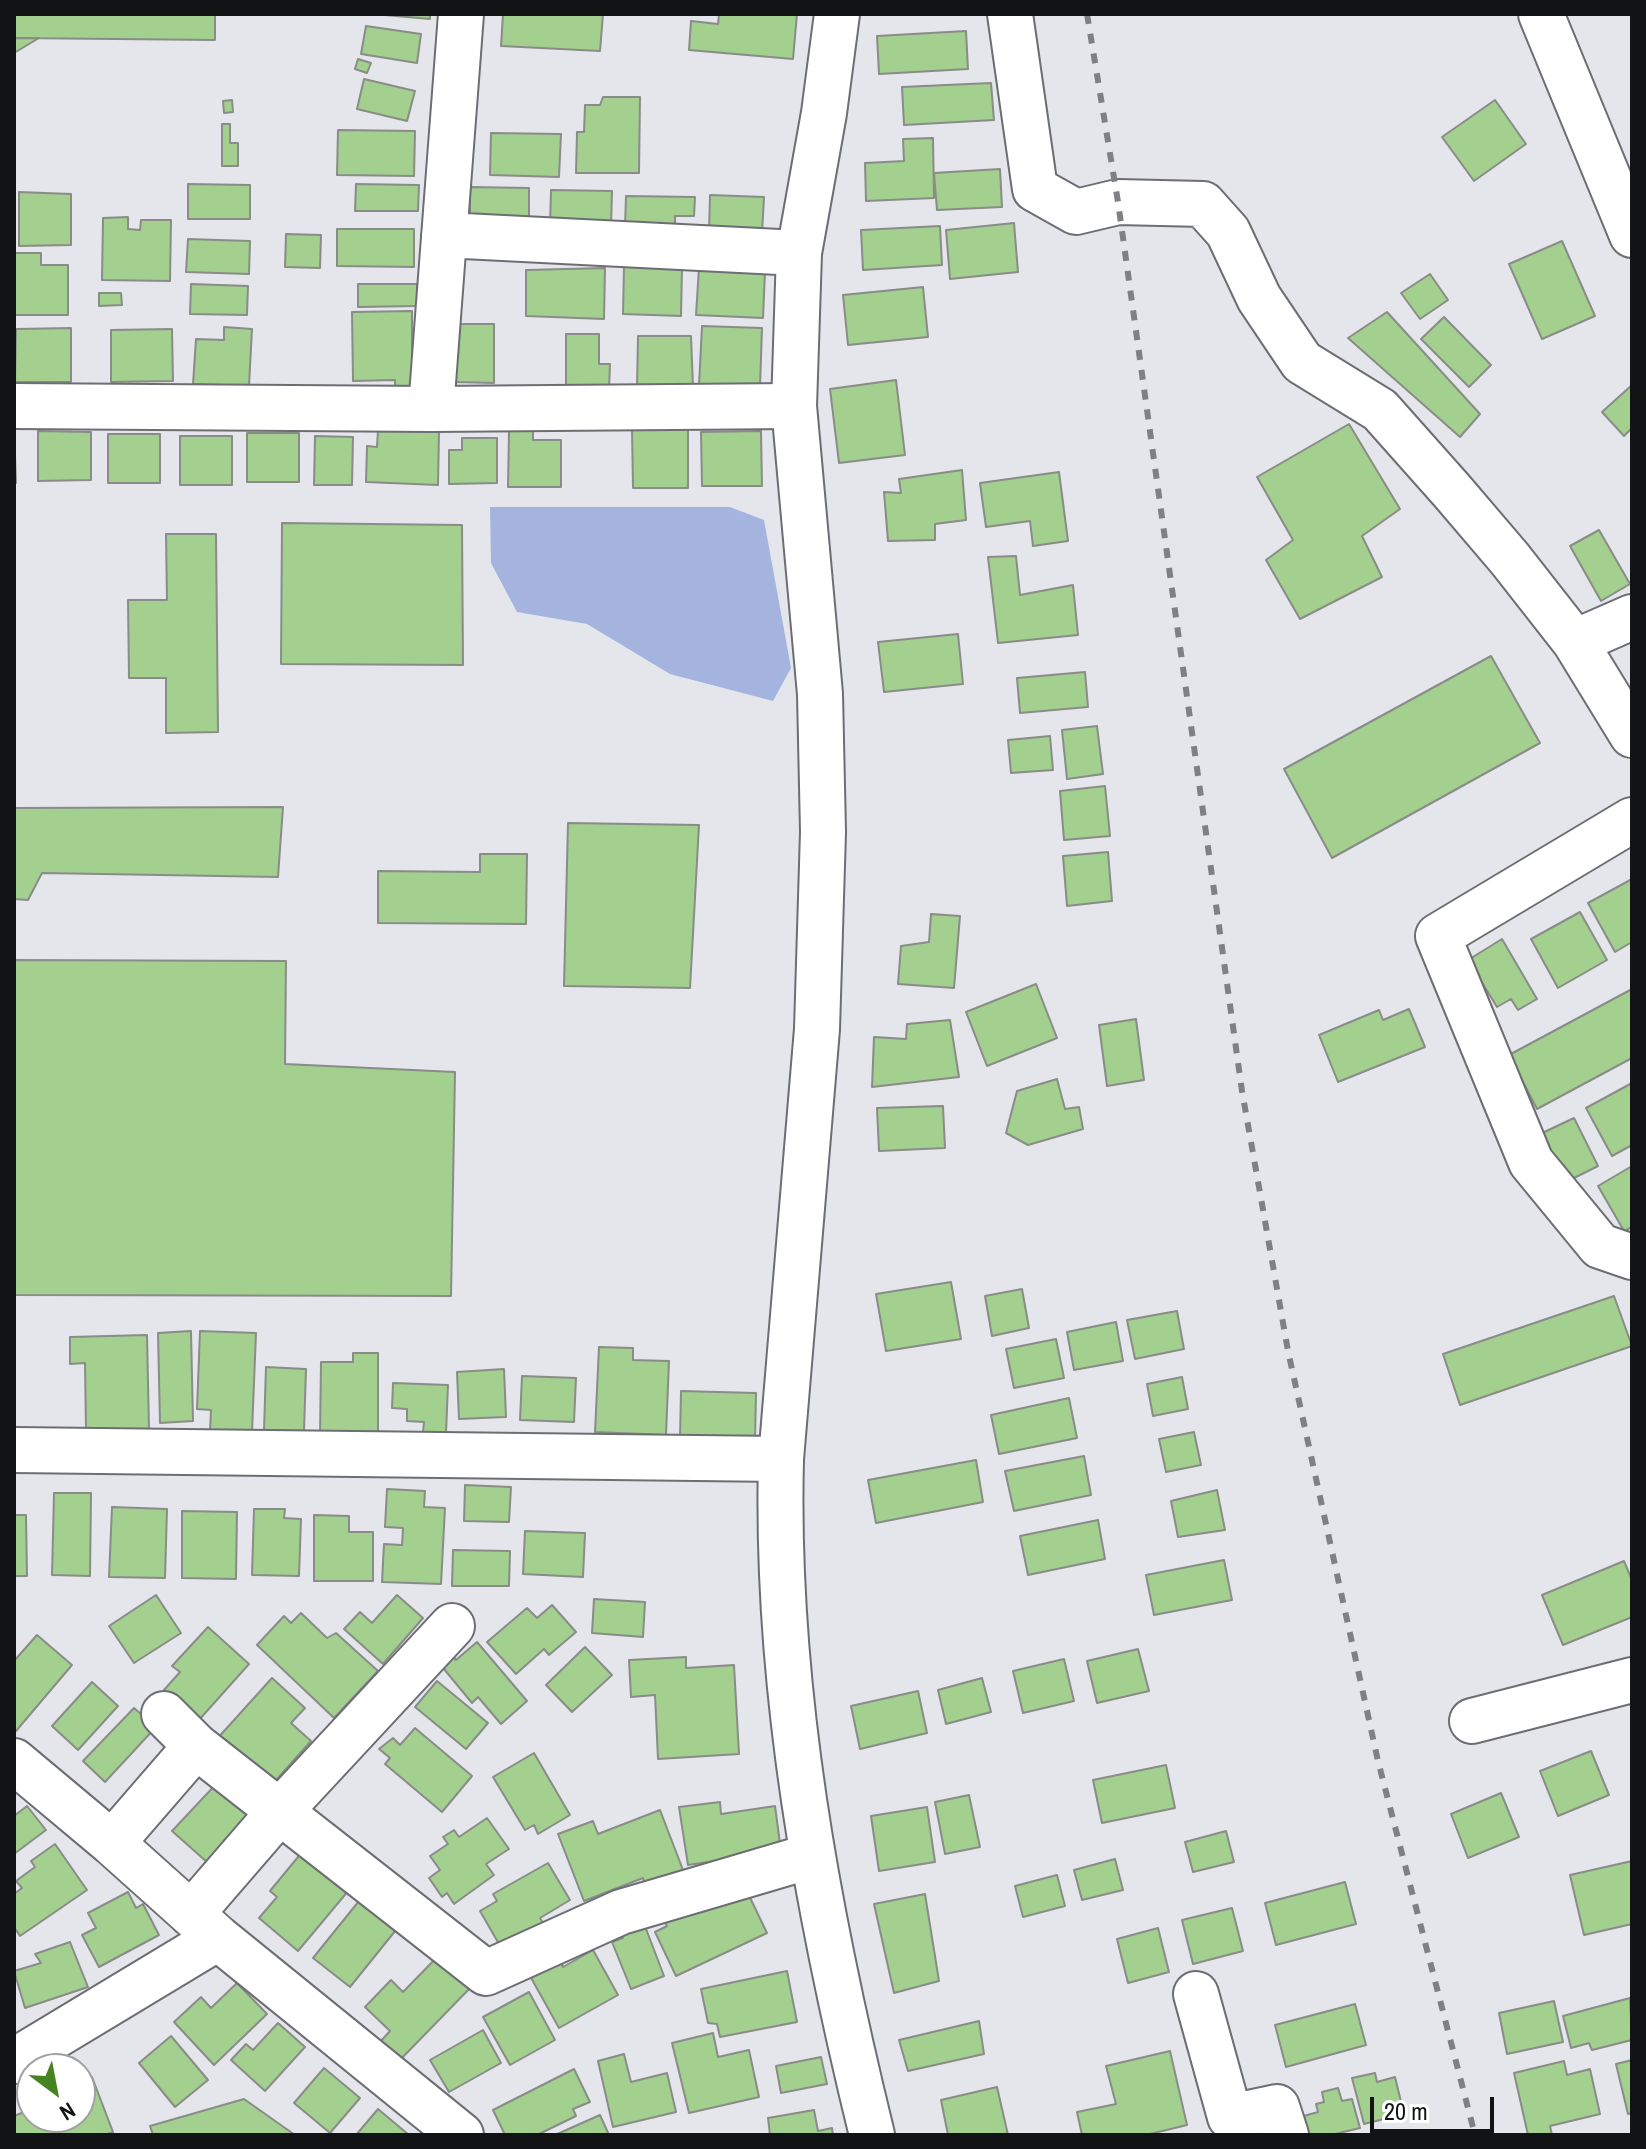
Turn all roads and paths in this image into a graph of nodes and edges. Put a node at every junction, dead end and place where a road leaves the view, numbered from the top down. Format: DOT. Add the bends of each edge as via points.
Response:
graph roads {
  1 [pos="461,14"];
  2 [pos="837,14"];
  3 [pos="1010,14"];
  4 [pos="1541,14"];
  5 [pos="444,235"];
  6 [pos="1632,235"];
  7 [pos="799,253"];
  8 [pos="14,406"];
  9 [pos="794,406"];
  10 [pos="431,409"];
  11 [pos="1632,617"];
  12 [pos="1575,642"];
  13 [pos="1632,735"];
  14 [pos="1632,820"];
  15 [pos="1632,1257"];
  16 [pos="14,1450"];
  17 [pos="781,1459"];
  18 [pos="452,1626"];
  19 [pos="1632,1680"];
  20 [pos="164,1714"];
  21 [pos="1472,1721"];
  22 [pos="196,1746"];
  23 [pos="14,1761"];
  24 [pos="280,1811"];
  25 [pos="112,1843"];
  26 [pos="811,1856"];
  27 [pos="204,1926"];
  28 [pos="1196,1994"];
  29 [pos="14,2061"];
  30 [pos="461,2135"];
  31 [pos="872,2135"];
  32 [pos="1286,2135"];
  1 -- 5 [label="street"];
  2 -- 7 [label="street"];
  3 -- 12 [label="street" via="1035,189 1076,212 1118,202 1203,204 1228,232 1259,298 1302,362 1380,410"];
  4 -- 6 [label="street"];
  5 -- 7 [label="street"];
  5 -- 10 [label="street"];
  7 -- 9 [label="street"];
  8 -- 10 [label="street"];
  9 -- 10 [label="street"];
  9 -- 17 [label="street" via="820,694 823,832 817,1029"];
  11 -- 12 [label="street"];
  12 -- 13 [label="street"];
  14 -- 15 [label="street" via="1438,936 1531,1162 1600,1246"];
  16 -- 17 [label="street"];
  17 -- 26 [label="street" via="779,1520 789,1671"];
  18 -- 24 [label="street"];
  19 -- 21 [label="street"];
  20 -- 22 [label="street"];
  22 -- 24 [label="street"];
  22 -- 25 [label="street"];
  23 -- 25 [label="street"];
  24 -- 26 [label="street" via="486,1973 621,1912"];
  24 -- 27 [label="street"];
  25 -- 27 [label="street"];
  26 -- 31 [label="street"];
  27 -- 29 [label="street"];
  27 -- 30 [label="street"];
  28 -- 32 [label="street" via="1230,2117 1277,2107"];
}
